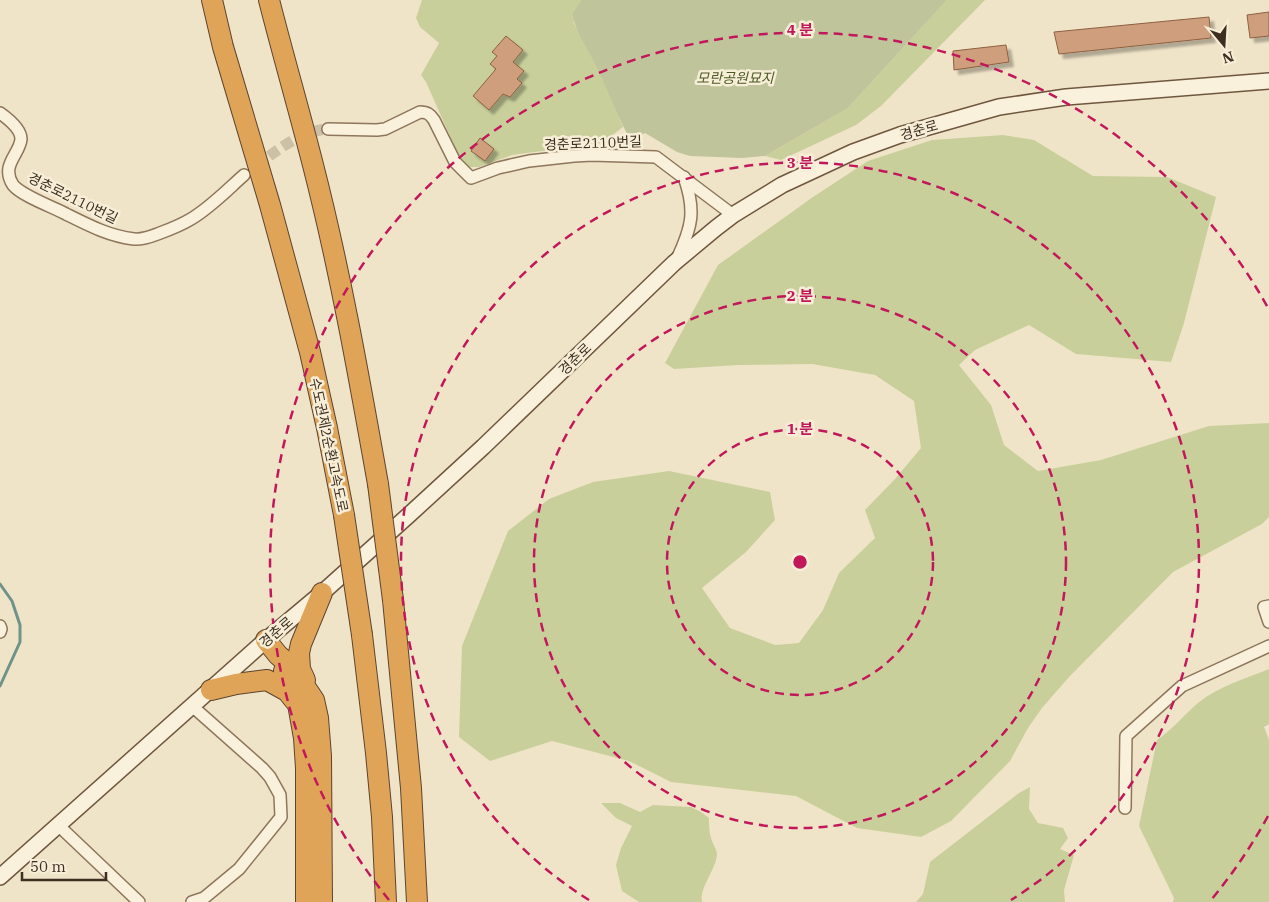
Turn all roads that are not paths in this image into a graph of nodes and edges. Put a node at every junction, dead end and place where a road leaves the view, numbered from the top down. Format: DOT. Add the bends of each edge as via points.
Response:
graph roads {
  1 [pos="212,0"];
  2 [pos="268,0"];
  3 [pos="1269,81"];
  4 [pos="0,112"];
  5 [pos="328,129"];
  6 [pos="244,175"];
  7 [pos="684,177"];
  8 [pos="733,215"];
  9 [pos="674,263"];
  10 [pos="322,593"];
  11 [pos="1269,606"];
  12 [pos="1269,622"];
  13 [pos="0,626"];
  14 [pos="0,632"];
  15 [pos="1269,646"];
  16 [pos="272,648"];
  17 [pos="211,690"];
  18 [pos="306,702"];
  19 [pos="192,706"];
  20 [pos="1125,808"];
  21 [pos="58,825"];
  22 [pos="0,878"];
  23 [pos="138,902"];
  24 [pos="192,902"];
  25 [pos="306,902"];
  26 [pos="322,902"];
  27 [pos="386,902"];
  28 [pos="417,902"];
  1 -- 27 [label="highway, 수도권제2순환고속도로, bridge" via="310,352 344,515 376,753"];
  2 -- 28 [label="highway, bridge" via="339,276 378,484 402,682"];
  3 -- 8 [label="street, 경춘로" via="1066,97 998,107 853,152 782,185"];
  4 -- 6 [label="street, 경춘로2110번길" via="21,138 8,167 13,185 106,233 136,240 179,225 202,212"];
  5 -- 7 [label="street, 경춘로2110번길" via="385,129 426,112 434,120 455,162 471,178 529,161 592,155 656,157"];
  7 -- 8 [label="street, 경춘로2110번길"];
  7 -- 9 [label="street" via="692,207 691,219"];
  8 -- 9 [label="street, 경춘로"];
  9 -- 10 [label="street, 경춘로" via="483,447"];
  10 -- 16 [label="street, 경춘로"];
  10 -- 18 [label="highway" via="299,653"];
  11 -- 12 [label="street" via="1264,608"];
  13 -- 14 [label="street"];
  15 -- 20 [label="street" via="1182,686 1126,736"];
  16 -- 17 [label="street, 경춘로"];
  16 -- 18 [label="highway" via="292,667"];
  17 -- 18 [label="highway" via="267,680"];
  17 -- 19 [label="street, 경춘로"];
  18 -- 25 [label="highway"];
  18 -- 26 [label="highway" via="318,718 322,756"];
  19 -- 21 [label="street, 경춘로"];
  19 -- 24 [label="street" via="270,777 280,795 281,817 239,870 204,898"];
  21 -- 22 [label="street, 경춘로"];
  21 -- 23 [label="street"];
}
